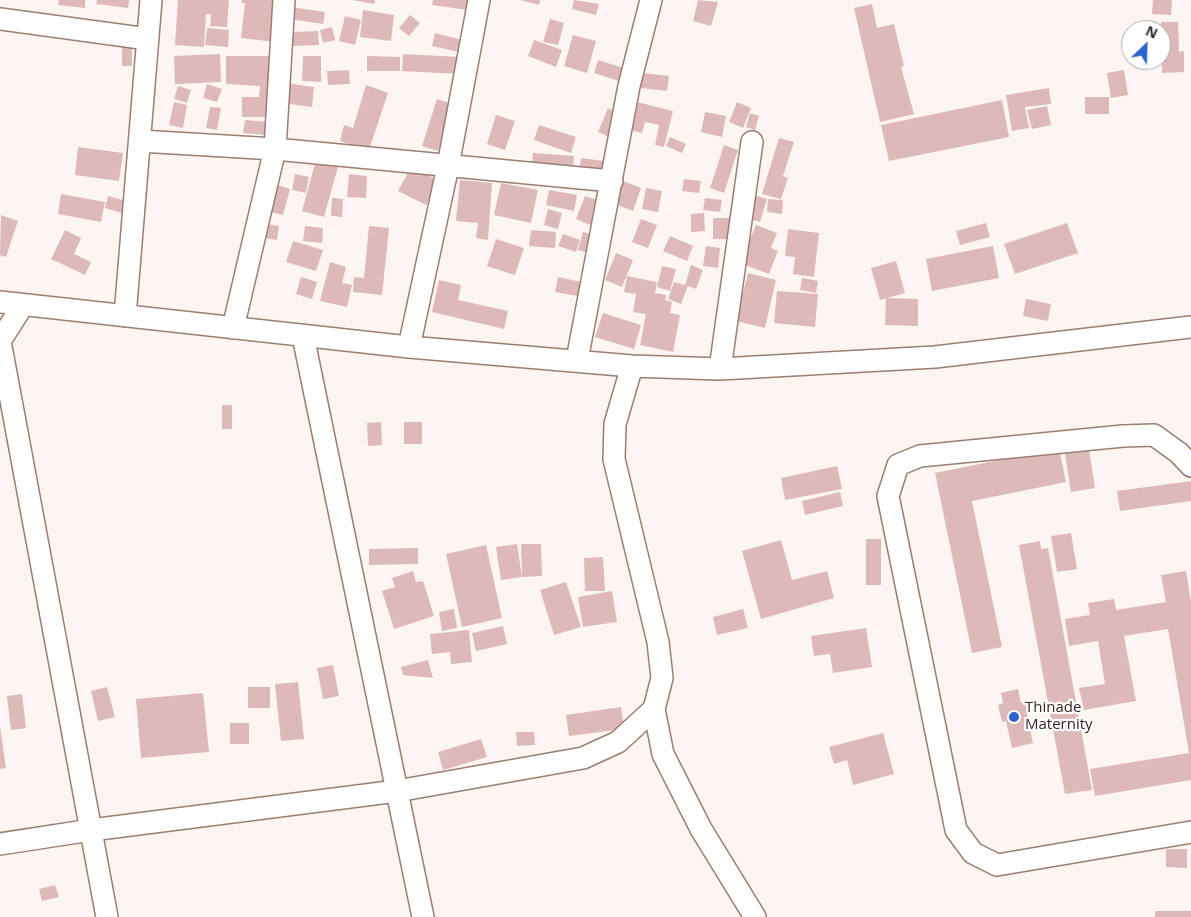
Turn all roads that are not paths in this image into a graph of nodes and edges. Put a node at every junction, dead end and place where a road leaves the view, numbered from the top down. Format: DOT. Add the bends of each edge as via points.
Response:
graph roads {
  1 [pos="151,0"];
  2 [pos="284,0"];
  3 [pos="479,0"];
  4 [pos="651,0"];
  5 [pos="0,19"];
  6 [pos="148,39"];
  7 [pos="140,141"];
  8 [pos="752,142"];
  9 [pos="275,149"];
  10 [pos="448,166"];
  11 [pos="612,181"];
  12 [pos="0,302"];
  13 [pos="23,304"];
  14 [pos="125,316"];
  15 [pos="1191,327"];
  16 [pos="233,328"];
  17 [pos="303,336"];
  18 [pos="0,341"];
  19 [pos="409,347"];
  20 [pos="577,360"];
  21 [pos="632,366"];
  22 [pos="720,369"];
  23 [pos="1191,466"];
  24 [pos="654,709"];
  25 [pos="397,791"];
  26 [pos="91,830"];
  27 [pos="1191,832"];
  28 [pos="0,844"];
  29 [pos="108,917"];
  30 [pos="423,917"];
  31 [pos="755,917"];
  1 -- 6 [label="street"];
  2 -- 9 [label="street"];
  3 -- 10 [label="street"];
  4 -- 11 [label="street" via="629,86"];
  5 -- 6 [label="street"];
  6 -- 7 [label="street"];
  7 -- 9 [label="street"];
  7 -- 14 [label="street"];
  8 -- 22 [label="street"];
  9 -- 10 [label="street"];
  9 -- 16 [label="street"];
  10 -- 11 [label="street"];
  10 -- 19 [label="street"];
  11 -- 20 [label="street"];
  12 -- 13 [label="street"];
  13 -- 14 [label="street"];
  13 -- 18 [label="street"];
  14 -- 16 [label="street"];
  15 -- 22 [label="street" via="935,357"];
  16 -- 17 [label="street"];
  17 -- 19 [label="street"];
  17 -- 25 [label="street"];
  18 -- 26 [label="street"];
  19 -- 20 [label="street"];
  20 -- 21 [label="street"];
  21 -- 22 [label="street"];
  21 -- 24 [label="street" via="616,424 614,460 658,642 662,678"];
  23 -- 27 [label="street" via="1154,435 1026,445 920,456 898,464 888,496 956,830 973,853 997,865"];
  24 -- 25 [label="street" via="618,742 583,758"];
  24 -- 31 [label="street" via="663,754 701,829"];
  25 -- 26 [label="street"];
  25 -- 30 [label="street"];
  26 -- 28 [label="street"];
  26 -- 29 [label="street"];
}
